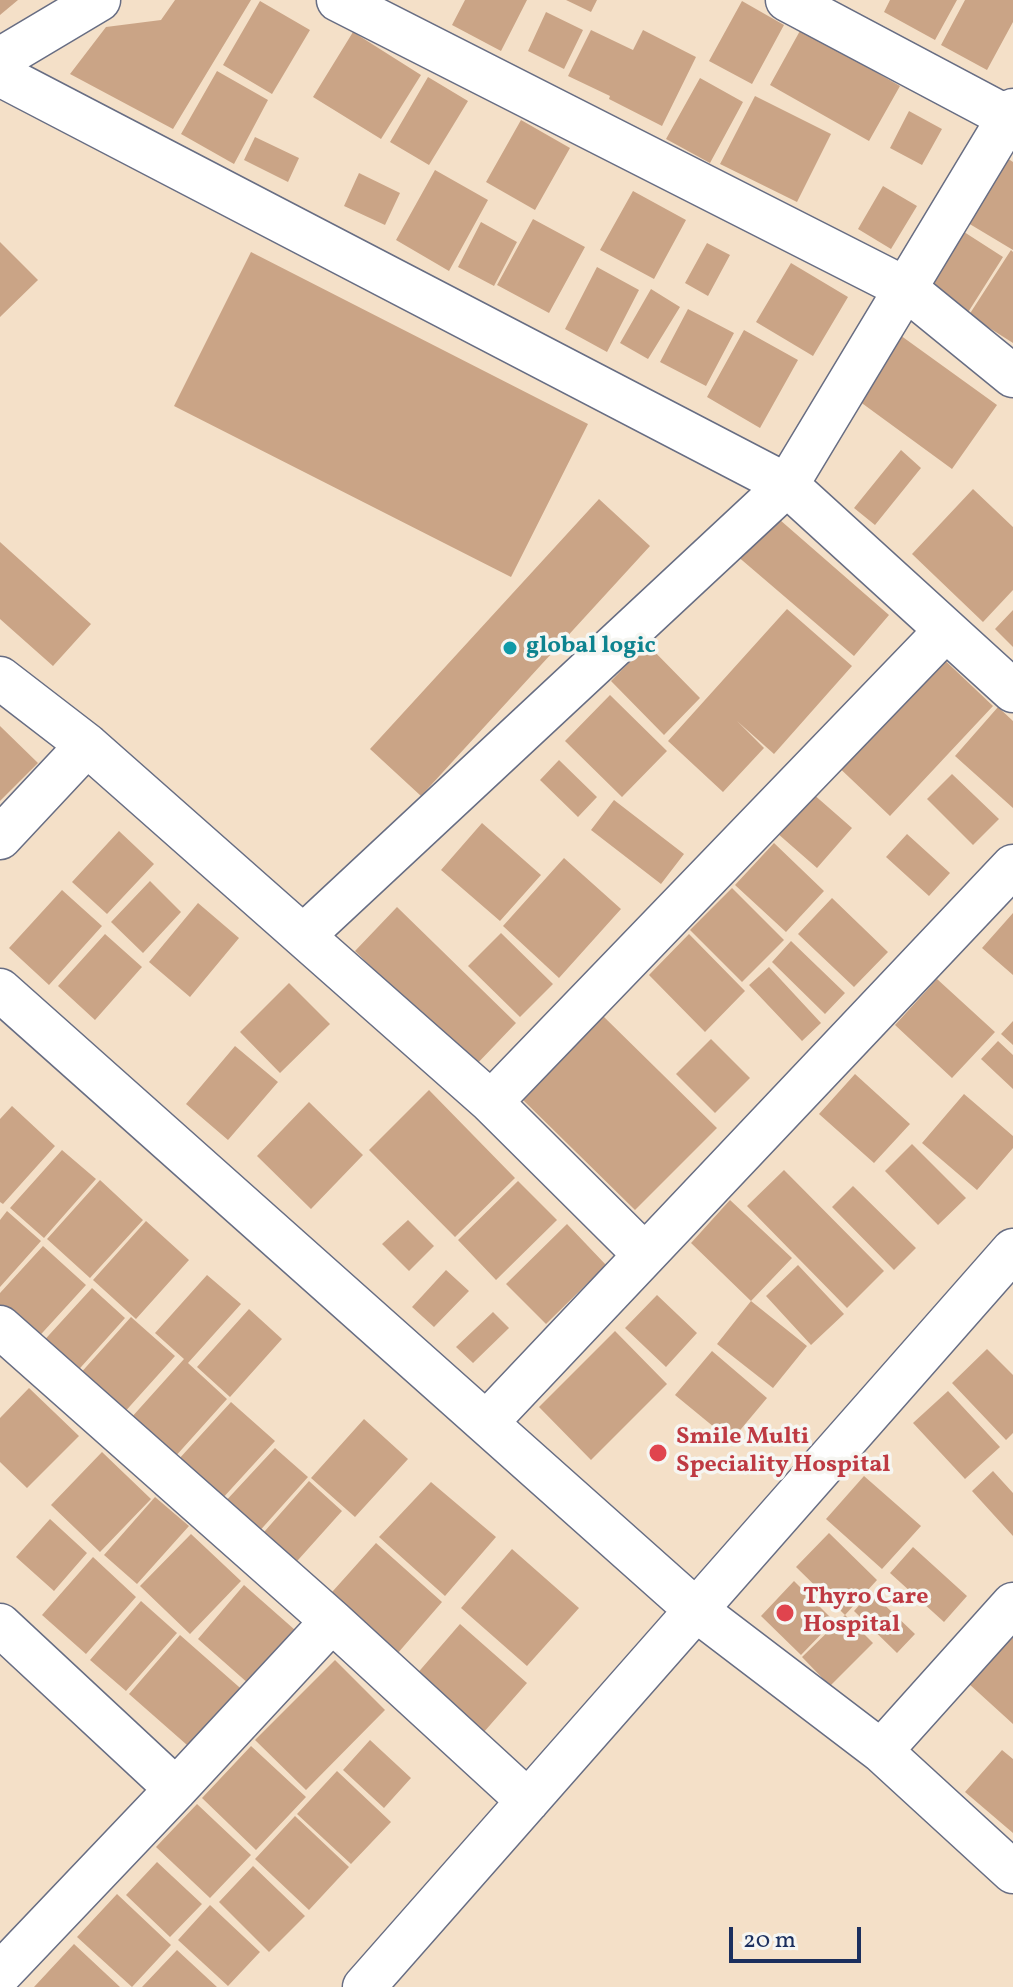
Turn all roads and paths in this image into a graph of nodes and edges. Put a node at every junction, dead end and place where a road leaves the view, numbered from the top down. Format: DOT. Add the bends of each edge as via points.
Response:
graph roads {
  1 [pos="99,0"];
  2 [pos="338,0"];
  3 [pos="787,0"];
  4 [pos="0,59"];
  5 [pos="0,75"];
  6 [pos="1012,115"];
  7 [pos="905,288"];
  8 [pos="1013,376"];
  9 [pos="787,485"];
  10 [pos="946,630"];
  11 [pos="0,678"];
  12 [pos="1013,691"];
  13 [pos="87,745"];
  14 [pos="0,838"];
  15 [pos="1013,866"];
  16 [pos="303,936"];
  17 [pos="0,990"];
  18 [pos="491,1102"];
  19 [pos="1013,1250"];
  20 [pos="645,1255"];
  21 [pos="0,1327"];
  22 [pos="486,1423"];
  23 [pos="1013,1604"];
  24 [pos="696,1610"];
  25 [pos="332,1621"];
  26 [pos="0,1625"];
  27 [pos="881,1751"];
  28 [pos="176,1789"];
  29 [pos="528,1801"];
  30 [pos="1013,1872"];
  31 [pos="0,1974"];
  32 [pos="364,1987"];
  1 -- 4 [label="street"];
  2 -- 7 [label="street"];
  3 -- 6 [label="street"];
  5 -- 9 [label="street"];
  6 -- 7 [label="street"];
  7 -- 8 [label="street"];
  7 -- 9 [label="street"];
  9 -- 10 [label="street"];
  9 -- 16 [label="street"];
  10 -- 12 [label="street"];
  10 -- 18 [label="street"];
  11 -- 13 [label="street"];
  13 -- 14 [label="street"];
  13 -- 16 [label="street"];
  15 -- 20 [label="street"];
  16 -- 18 [label="street"];
  17 -- 22 [label="street"];
  18 -- 20 [label="street"];
  19 -- 24 [label="street"];
  20 -- 22 [label="street"];
  21 -- 25 [label="street"];
  22 -- 24 [label="street"];
  23 -- 27 [label="street"];
  24 -- 27 [label="street"];
  24 -- 29 [label="street"];
  25 -- 28 [label="street"];
  25 -- 29 [label="street"];
  26 -- 28 [label="street"];
  27 -- 30 [label="street"];
  28 -- 31 [label="street"];
  29 -- 32 [label="street"];
}
